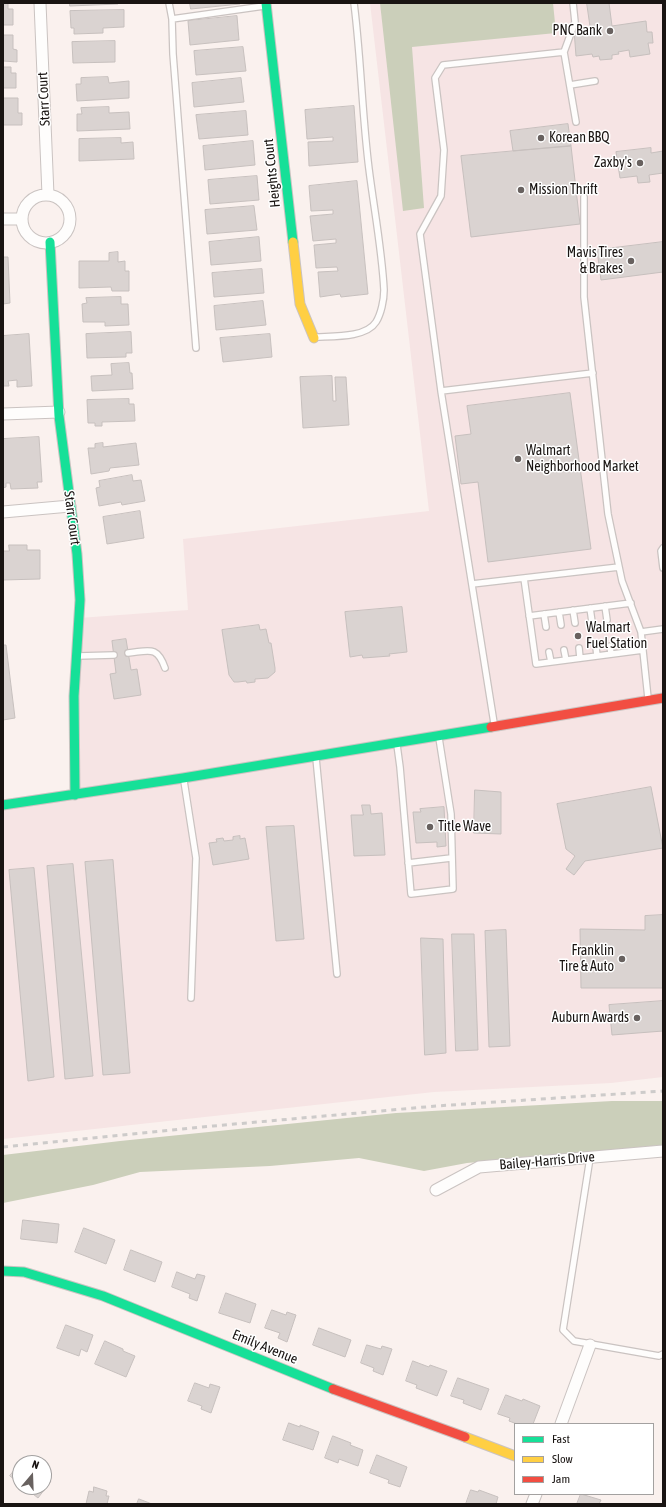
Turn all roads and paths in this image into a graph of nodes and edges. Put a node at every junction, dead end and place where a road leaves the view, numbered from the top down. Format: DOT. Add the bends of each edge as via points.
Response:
graph roads {
  1 [pos="40,3"];
  2 [pos="169,3"];
  3 [pos="354,3"];
  4 [pos="573,3"];
  5 [pos="266,4"];
  6 [pos="172,19"];
  7 [pos="564,52"];
  8 [pos="595,81"];
  9 [pos="570,86"];
  10 [pos="576,122"];
  11 [pos="48,196"];
  12 [pos="584,197"];
  13 [pos="3,219"];
  14 [pos="22,219"];
  15 [pos="50,242"];
  16 [pos="314,338"];
  17 [pos="196,348"];
  18 [pos="592,374"];
  19 [pos="441,391"];
  20 [pos="59,412"];
  21 [pos="3,414"];
  22 [pos="70,506"];
  23 [pos="3,512"];
  24 [pos="663,548"];
  25 [pos="619,566"];
  26 [pos="663,568"];
  27 [pos="524,578"];
  28 [pos="472,584"];
  29 [pos="631,603"];
  30 [pos="605,606"];
  31 [pos="590,608"];
  32 [pos="573,610"];
  33 [pos="559,612"];
  34 [pos="544,614"];
  35 [pos="529,616"];
  36 [pos="607,620"];
  37 [pos="592,622"];
  38 [pos="575,624"];
  39 [pos="561,625"];
  40 [pos="546,627"];
  41 [pos="663,629"];
  42 [pos="641,632"];
  43 [pos="610,646"];
  44 [pos="596,647"];
  45 [pos="579,648"];
  46 [pos="564,650"];
  47 [pos="643,650"];
  48 [pos="549,652"];
  49 [pos="128,653"];
  50 [pos="612,654"];
  51 [pos="114,655"];
  52 [pos="78,656"];
  53 [pos="597,656"];
  54 [pos="580,658"];
  55 [pos="566,660"];
  56 [pos="550,662"];
  57 [pos="165,668"];
  58 [pos="663,698"];
  59 [pos="648,700"];
  60 [pos="494,726"];
  61 [pos="438,735"];
  62 [pos="397,742"];
  63 [pos="316,756"];
  64 [pos="183,778"];
  65 [pos="75,795"];
  66 [pos="3,805"];
  67 [pos="451,858"];
  68 [pos="408,863"];
  69 [pos="337,974"];
  70 [pos="191,998"];
  71 [pos="663,1151"];
  72 [pos="590,1158"];
  73 [pos="436,1190"];
  74 [pos="3,1271"];
  75 [pos="590,1345"];
  76 [pos="663,1354"];
  77 [pos="561,1423"];
  78 [pos="514,1456"];
  1 -- 11 [label="street, Starr Court"];
  2 -- 6 [label="lane"];
  3 -- 16 [label="lane" via="368,169 384,292 381,308 368,330"];
  4 -- 7 [label="lane" via="575,22"];
  5 -- 6 [label="lane"];
  5 -- 16 [label="street, Heights Court" via="300,304"];
  6 -- 17 [label="lane"];
  7 -- 9 [label="lane"];
  7 -- 19 [label="lane" via="443,65 435,78 444,150 441,196 420,234"];
  8 -- 9 [label="lane"];
  9 -- 10 [label="lane"];
  11 -- 14 [label="street" via="40,196 27,204"];
  11 -- 15 [label="street" via="61,201 70,218 62,236"];
  12 -- 18 [label="lane" via="584,297"];
  13 -- 14 [label="street"];
  14 -- 15 [label="street" via="30,237 43,243"];
  15 -- 20 [label="street, Starr Court"];
  18 -- 19 [label="lane"];
  18 -- 25 [label="lane" via="608,514"];
  19 -- 28 [label="lane"];
  20 -- 21 [label="street"];
  20 -- 22 [label="street, Starr Court"];
  22 -- 23 [label="street"];
  22 -- 52 [label="street, Starr Court" via="80,600"];
  24 -- 26 [label="lane"];
  25 -- 27 [label="lane"];
  25 -- 29 [label="lane"];
  27 -- 28 [label="lane"];
  27 -- 35 [label="lane"];
  28 -- 60 [label="lane"];
  29 -- 30 [label="lane"];
  29 -- 42 [label="lane"];
  30 -- 31 [label="lane"];
  30 -- 36 [label="lane"];
  31 -- 32 [label="lane"];
  31 -- 37 [label="lane"];
  32 -- 33 [label="lane"];
  32 -- 38 [label="lane"];
  33 -- 34 [label="lane"];
  33 -- 39 [label="lane"];
  34 -- 35 [label="lane"];
  34 -- 40 [label="lane"];
  35 -- 56 [label="lane" via="536,664"];
  41 -- 42 [label="lane"];
  42 -- 47 [label="lane"];
  43 -- 50 [label="lane"];
  44 -- 53 [label="lane"];
  45 -- 54 [label="lane"];
  46 -- 55 [label="lane"];
  47 -- 50 [label="lane"];
  47 -- 59 [label="lane"];
  48 -- 56 [label="lane"];
  49 -- 57 [label="lane" via="157,652"];
  50 -- 53 [label="lane"];
  51 -- 52 [label="lane"];
  52 -- 65 [label="street, Starr Court" via="74,696"];
  53 -- 54 [label="lane"];
  54 -- 55 [label="lane"];
  55 -- 56 [label="lane"];
  58 -- 59 [label="street"];
  59 -- 60 [label="street"];
  60 -- 61 [label="street"];
  61 -- 62 [label="street"];
  61 -- 67 [label="lane" via="450,814"];
  62 -- 63 [label="street"];
  62 -- 68 [label="lane"];
  63 -- 64 [label="street"];
  63 -- 69 [label="lane"];
  64 -- 65 [label="street"];
  64 -- 70 [label="lane" via="196,858"];
  65 -- 66 [label="street"];
  67 -- 68 [label="lane"];
  67 -- 68 [label="lane" via="452,889 411,894"];
  71 -- 72 [label="street, Bailey-Harris Drive"];
  72 -- 73 [label="street, Bailey-Harris Drive" via="479,1167"];
  72 -- 75 [label="lane" via="563,1330 574,1341"];
  74 -- 78 [label="street, Emily Avenue" via="24,1272 103,1296 339,1392"];
  75 -- 76 [label="lane" via="659,1356"];
  75 -- 77 [label="street"];
}
